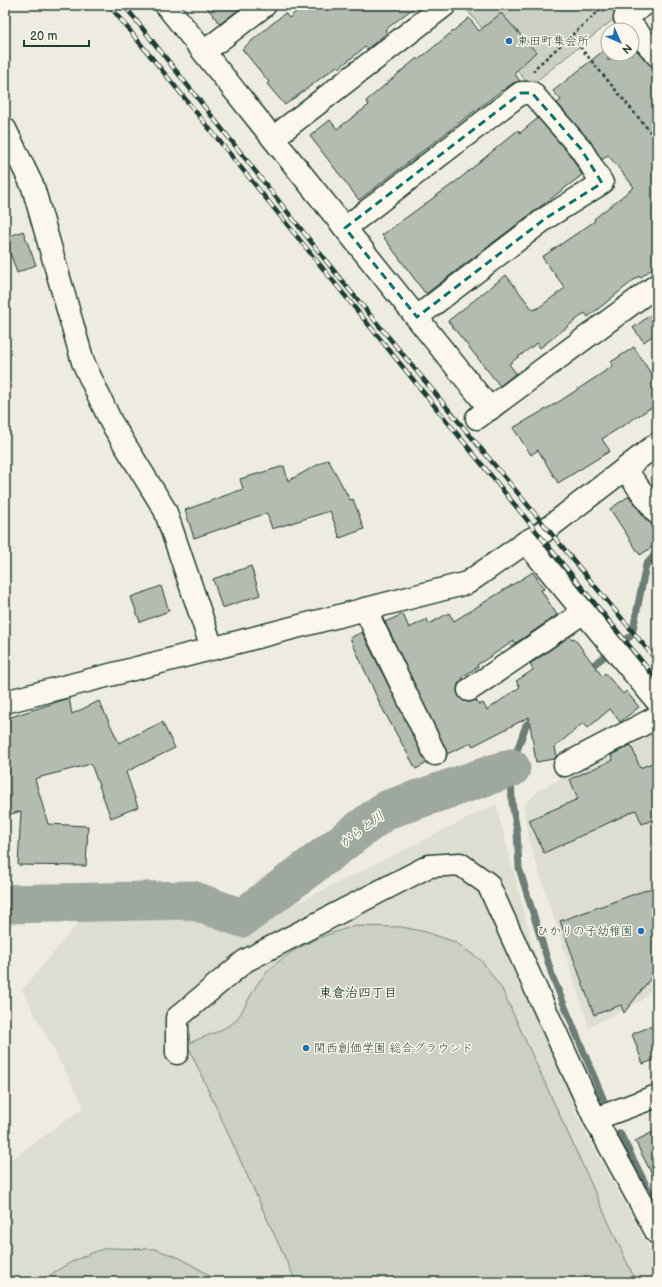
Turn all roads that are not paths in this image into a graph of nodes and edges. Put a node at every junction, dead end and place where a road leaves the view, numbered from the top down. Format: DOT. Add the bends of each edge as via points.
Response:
graph roads {
  1 [pos="166,5"];
  2 [pos="265,5"];
  3 [pos="445,5"];
  4 [pos="644,5"];
  5 [pos="204,52"];
  6 [pos="657,55"];
  7 [pos="5,129"];
  8 [pos="273,138"];
  9 [pos="345,228"];
  10 [pos="657,286"];
  11 [pos="416,317"];
  12 [pos="657,444"];
  13 [pos="625,469"];
  14 [pos="657,514"];
  15 [pos="526,542"];
  16 [pos="365,609"];
  17 [pos="584,612"];
  18 [pos="212,648"];
  19 [pos="469,690"];
  20 [pos="657,701"];
  21 [pos="5,702"];
  22 [pos="657,717"];
  23 [pos="435,754"];
  24 [pos="565,765"];
  25 [pos="177,1053"];
  26 [pos="657,1096"];
  27 [pos="595,1119"];
  28 [pos="657,1233"];
  1 -- 5 [label="street"];
  2 -- 5 [label="street"];
  3 -- 8 [label="street"];
  4 -- 6 [label="street" via="625,18"];
  5 -- 8 [label="street"];
  7 -- 18 [label="street" via="33,187 83,362 111,422 165,510"];
  8 -- 9 [label="street"];
  9 -- 11 [label="street"];
  9 -- 11 [label="street" via="521,93 532,93 581,149 602,183 546,218"];
  10 -- 11 [label="street" via="484,413"];
  12 -- 13 [label="street"];
  13 -- 14 [label="street"];
  13 -- 15 [label="street" via="539,535"];
  15 -- 16 [label="street" via="467,583"];
  15 -- 17 [label="street"];
  16 -- 18 [label="street"];
  16 -- 23 [label="street"];
  17 -- 19 [label="street"];
  17 -- 20 [label="street"];
  18 -- 21 [label="street"];
  22 -- 24 [label="street"];
  25 -- 27 [label="street" via="177,1018 245,961 429,866 460,864 488,884"];
  26 -- 27 [label="street"];
  27 -- 28 [label="street"];
}
